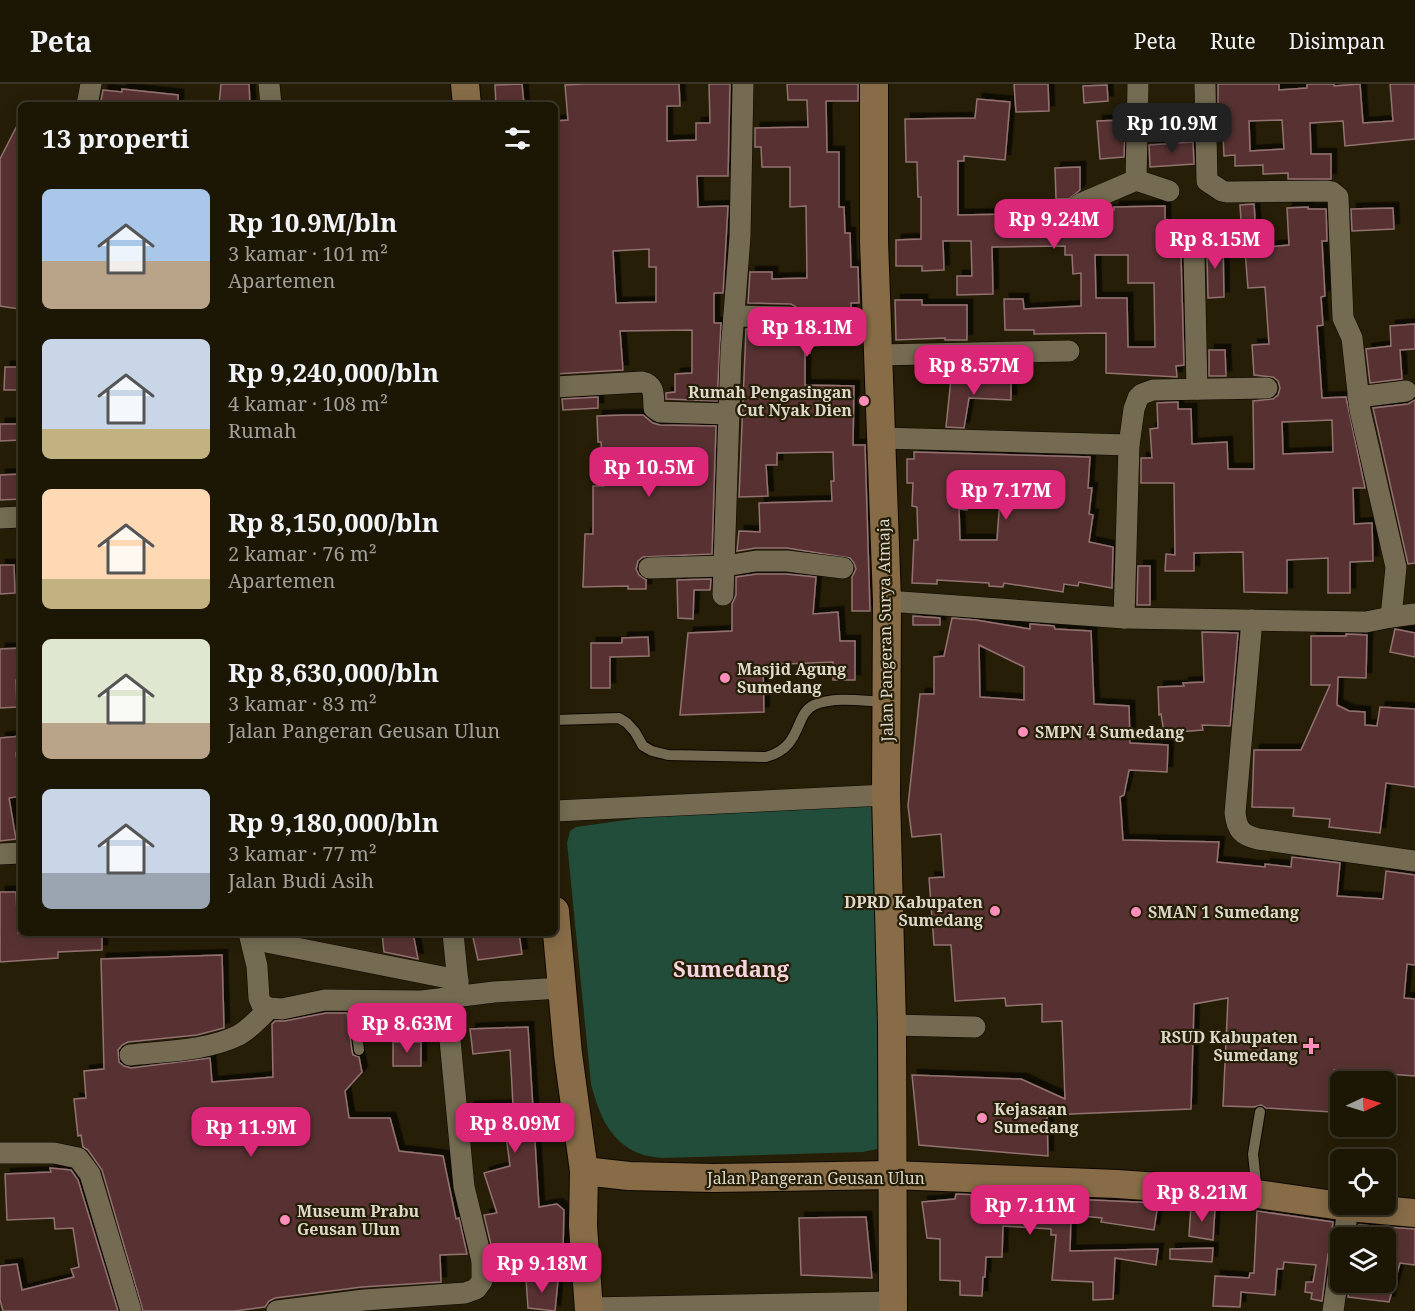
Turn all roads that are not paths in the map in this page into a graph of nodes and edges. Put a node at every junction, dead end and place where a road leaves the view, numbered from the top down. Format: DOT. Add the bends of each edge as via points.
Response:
graph roads {
  1 [pos="91,84"];
  2 [pos="269,84"];
  3 [pos="465,84"];
  4 [pos="743,84"];
  5 [pos="874,84"];
  6 [pos="1138,84"];
  7 [pos="1205,84"];
  8 [pos="88,102"];
  9 [pos="271,102"];
  10 [pos="467,102"];
  11 [pos="1136,180"];
  12 [pos="1169,191"];
  13 [pos="1080,204"];
  14 [pos="1194,255"];
  15 [pos="734,316"];
  16 [pos="790,316"];
  17 [pos="1069,351"];
  18 [pos="878,355"];
  19 [pos="558,387"];
  20 [pos="1267,388"];
  21 [pos="1197,389"];
  22 [pos="1406,391"];
  23 [pos="1358,396"];
  24 [pos="729,414"];
  25 [pos="881,438"];
  26 [pos="1129,445"];
  27 [pos="18,517"];
  28 [pos="0,518"];
  29 [pos="725,566"];
  30 [pos="649,568"];
  31 [pos="843,568"];
  32 [pos="723,595"];
  33 [pos="887,601"];
  34 [pos="1415,614"];
  35 [pos="1391,617"];
  36 [pos="1124,618"];
  37 [pos="1252,620"];
  38 [pos="886,702"];
  39 [pos="558,720"];
  40 [pos="886,795"];
  41 [pos="558,811"];
  42 [pos="18,853"];
  43 [pos="0,854"];
  44 [pos="1415,861"];
  45 [pos="250,936"];
  46 [pos="453,936"];
  47 [pos="557,936"];
  48 [pos="561,988"];
  49 [pos="455,991"];
  50 [pos="353,1000"];
  51 [pos="270,1008"];
  52 [pos="892,1025"];
  53 [pos="975,1027"];
  54 [pos="359,1050"];
  55 [pos="130,1055"];
  56 [pos="1260,1112"];
  57 [pos="0,1153"];
  58 [pos="584,1171"];
  59 [pos="892,1175"];
  60 [pos="1257,1194"];
  61 [pos="1330,1204"];
  62 [pos="1396,1211"];
  63 [pos="1415,1213"];
  64 [pos="482,1261"];
  65 [pos="586,1270"];
  66 [pos="1336,1293"];
  67 [pos="892,1307"];
  68 [pos="589,1310"];
  69 [pos="131,1311"];
  70 [pos="277,1311"];
  71 [pos="1333,1311"];
  1 -- 8 [label="street"];
  2 -- 9 [label="street"];
  3 -- 10 [label="street"];
  4 -- 15 [label="street"];
  5 -- 18 [label="street, Jalan Pangeran Surya Atmaja"];
  6 -- 11 [label="street"];
  7 -- 23 [label="street" via="1207,181 1227,192 1327,191 1338,197 1342,313 1352,338"];
  11 -- 12 [label="street"];
  11 -- 13 [label="street"];
  14 -- 21 [label="street"];
  15 -- 16 [label="street"];
  15 -- 24 [label="street"];
  17 -- 18 [label="street"];
  18 -- 25 [label="street, Jalan Pangeran Surya Atmaja"];
  19 -- 24 [label="street" via="642,382 652,388 654,408 660,412"];
  20 -- 21 [label="street"];
  21 -- 26 [label="street" via="1142,394 1134,409"];
  22 -- 23 [label="street"];
  23 -- 35 [label="street" via="1394,553 1396,581"];
  24 -- 29 [label="street"];
  25 -- 26 [label="street"];
  25 -- 33 [label="street, Jalan Pangeran Surya Atmaja"];
  26 -- 36 [label="street"];
  27 -- 28 [label="street"];
  29 -- 30 [label="street"];
  29 -- 31 [label="street" via="787,561"];
  29 -- 32 [label="street"];
  33 -- 36 [label="street"];
  33 -- 38 [label="street, Jalan Pangeran Surya Atmaja"];
  34 -- 35 [label="street"];
  35 -- 37 [label="street" via="1366,622"];
  36 -- 37 [label="street"];
  37 -- 44 [label="street" via="1235,813 1240,832 1258,839"];
  38 -- 39 [label="lane" via="815,704 804,714 787,746 766,757 668,755 643,746 635,732 619,718"];
  38 -- 40 [label="street, Jalan Pangeran Surya Atmaja"];
  40 -- 41 [label="street"];
  40 -- 52 [label="street, Jalan Pangeran Surya Atmaja"];
  42 -- 43 [label="street"];
  45 -- 49 [label="street"];
  45 -- 51 [label="street" via="259,998 262,1005"];
  46 -- 49 [label="street"];
  47 -- 48 [label="street"];
  48 -- 49 [label="street"];
  48 -- 58 [label="street"];
  49 -- 50 [label="street" via="422,1001"];
  49 -- 64 [label="street" via="464,1187"];
  50 -- 51 [label="street"];
  50 -- 54 [label="lane"];
  51 -- 55 [label="street" via="241,1034 221,1042"];
  52 -- 53 [label="street"];
  52 -- 59 [label="street, Jalan Pangeran Surya Atmaja"];
  56 -- 60 [label="lane" via="1253,1154"];
  57 -- 69 [label="street" via="54,1153 78,1158 90,1174"];
  58 -- 59 [label="street, Jalan Pangeran Geusan Ulun" via="713,1178"];
  58 -- 65 [label="street"];
  59 -- 60 [label="street, Jalan Pangeran Geusan Ulun"];
  59 -- 67 [label="street, Jalan Pangeran Surya Atmaja"];
  60 -- 61 [label="street, Jalan Pangeran Geusan Ulun"];
  62 -- 63 [label="street, Jalan Pangeran Geusan Ulun"];
  64 -- 65 [label="street"];
  64 -- 70 [label="street" via="482,1281 476,1289 465,1293"];
  65 -- 68 [label="street"];
  66 -- 71 [label="street"];
  67 -- 68 [label="street"];
}
